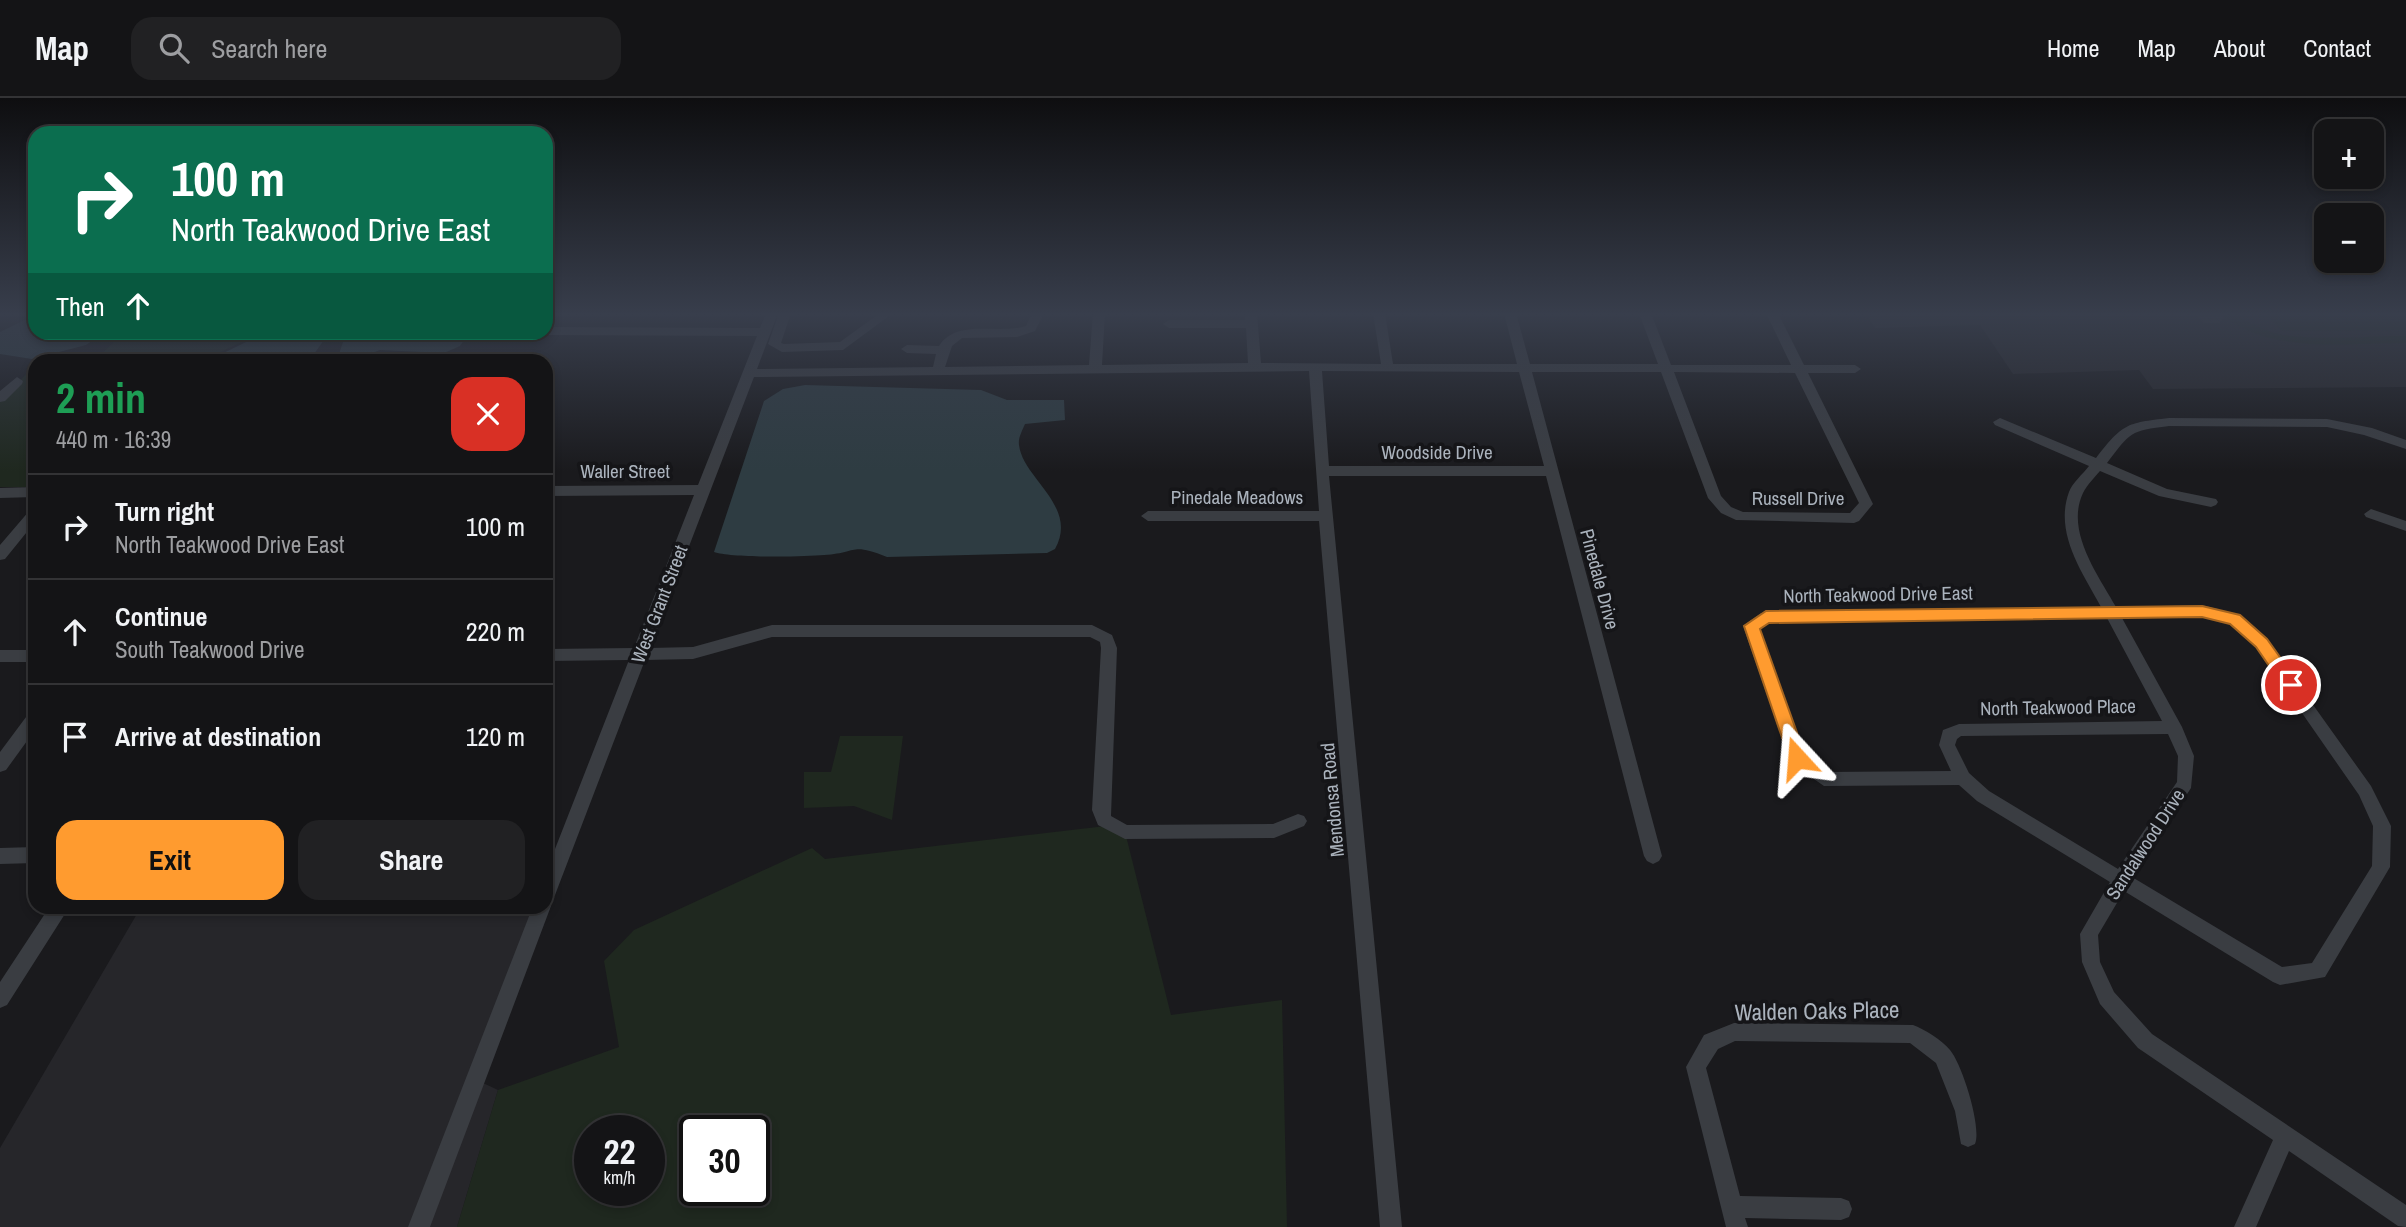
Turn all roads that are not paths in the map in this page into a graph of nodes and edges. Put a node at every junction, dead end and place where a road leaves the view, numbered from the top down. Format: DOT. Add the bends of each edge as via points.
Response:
graph roads {
  1 [pos="751,366"];
  2 [pos="939,366"];
  3 [pos="1095,366"];
  4 [pos="1387,366"];
  5 [pos="1524,366"];
  6 [pos="1255,368"];
  7 [pos="1665,368"];
  8 [pos="1798,368"];
  9 [pos="1095,369"];
  10 [pos="1315,369"];
  11 [pos="1388,369"];
  12 [pos="1525,369"];
  13 [pos="1854,369"];
  14 [pos="938,371"];
  15 [pos="748,373"];
  16 [pos="17,381"];
  17 [pos="0,398"];
  18 [pos="2000,422"];
  19 [pos="2406,445"];
  20 [pos="2098,466"];
  21 [pos="1322,471"];
  22 [pos="1552,471"];
  23 [pos="704,490"];
  24 [pos="553,491"];
  25 [pos="28,492"];
  26 [pos="0,493"];
  27 [pos="2211,502"];
  28 [pos="2371,514"];
  29 [pos="1148,516"];
  30 [pos="1327,516"];
  31 [pos="28,521"];
  32 [pos="2406,526"];
  33 [pos="0,555"];
  34 [pos="2110,611"];
  35 [pos="553,655"];
  36 [pos="640,655"];
  37 [pos="0,656"];
  38 [pos="28,656"];
  39 [pos="28,727"];
  40 [pos="2174,727"];
  41 [pos="0,765"];
  42 [pos="1963,778"];
  43 [pos="1298,821"];
  44 [pos="554,852"];
  45 [pos="28,855"];
  46 [pos="0,856"];
  47 [pos="1653,856"];
  48 [pos="2121,879"];
  49 [pos="56,914"];
  50 [pos="539,914"];
  51 [pos="0,999"];
  52 [pos="2284,1135"];
  53 [pos="1968,1137"];
  54 [pos="1841,1209"];
  55 [pos="1734,1217"];
  56 [pos="2406,1218"];
  57 [pos="419,1227"];
  58 [pos="1391,1227"];
  59 [pos="2245,1227"];
  1 -- 15 [label="street, West Grant Street"];
  2 -- 14 [label="street"];
  3 -- 9 [label="street"];
  4 -- 11 [label="street"];
  5 -- 12 [label="street, Pinedale Drive"];
  6 -- 9 [label="street"];
  6 -- 10 [label="street"];
  7 -- 8 [label="street"];
  7 -- 8 [label="street, Russell Drive" via="1715,498 1726,510 1741,517 1854,518 1866,504"];
  7 -- 12 [label="street"];
  8 -- 13 [label="street"];
  9 -- 14 [label="street"];
  10 -- 11 [label="street"];
  10 -- 21 [label="street, Mendonsa Road"];
  11 -- 12 [label="street"];
  12 -- 22 [label="street, Pinedale Drive"];
  14 -- 15 [label="street"];
  15 -- 23 [label="street, West Grant Street"];
  16 -- 17 [label="street"];
  18 -- 20 [label="street"];
  19 -- 20 [label="street, Sandalwood Drive" via="2327,423 2169,422 2124,432"];
  20 -- 27 [label="street" via="2164,493"];
  20 -- 34 [label="street, Sandalwood Drive" via="2076,492 2071,522 2079,553"];
  21 -- 22 [label="street, Woodside Drive"];
  21 -- 30 [label="street, Mendonsa Road"];
  22 -- 47 [label="street, Pinedale Drive"];
  23 -- 24 [label="street, Waller Street"];
  23 -- 36 [label="street, West Grant Street"];
  25 -- 26 [label="street"];
  28 -- 32 [label="street"];
  29 -- 30 [label="street, Pinedale Meadows"];
  30 -- 58 [label="street, Mendonsa Road"];
  31 -- 33 [label="street"];
  34 -- 40 [label="street, Sandalwood Drive"];
  34 -- 42 [label="street, North Teakwood Drive East" via="1766,617 1751,626 1797,758 1824,779"];
  34 -- 48 [label="street" via="2202,611 2235,619 2261,643 2365,791 2382,826 2382,867 2318,971 2280,976"];
  35 -- 36 [label="street"];
  36 -- 43 [label="street" via="693,653 772,631 1092,631 1107,639 1109,648 1104,820 1125,832 1273,831"];
  36 -- 44 [label="street, West Grant Street"];
  37 -- 38 [label="street"];
  39 -- 41 [label="street"];
  40 -- 42 [label="street, North Teakwood Place" via="1959,730 1949,735 1947,745"];
  40 -- 48 [label="street, Sandalwood Drive" via="2186,756 2185,783"];
  42 -- 48 [label="street" via="1983,796"];
  45 -- 46 [label="street"];
  48 -- 52 [label="street, Sandalwood Drive" via="2089,934 2091,961 2107,998 2145,1041"];
  49 -- 51 [label="street"];
  50 -- 57 [label="street"];
  52 -- 56 [label="street, Sandalwood Drive"];
  52 -- 59 [label="street"];
  53 -- 55 [label="street, Walden Oaks Place" via="1965,1111 1943,1057 1913,1034 1734,1032 1711,1042 1696,1067"];
  54 -- 55 [label="street"];
}
